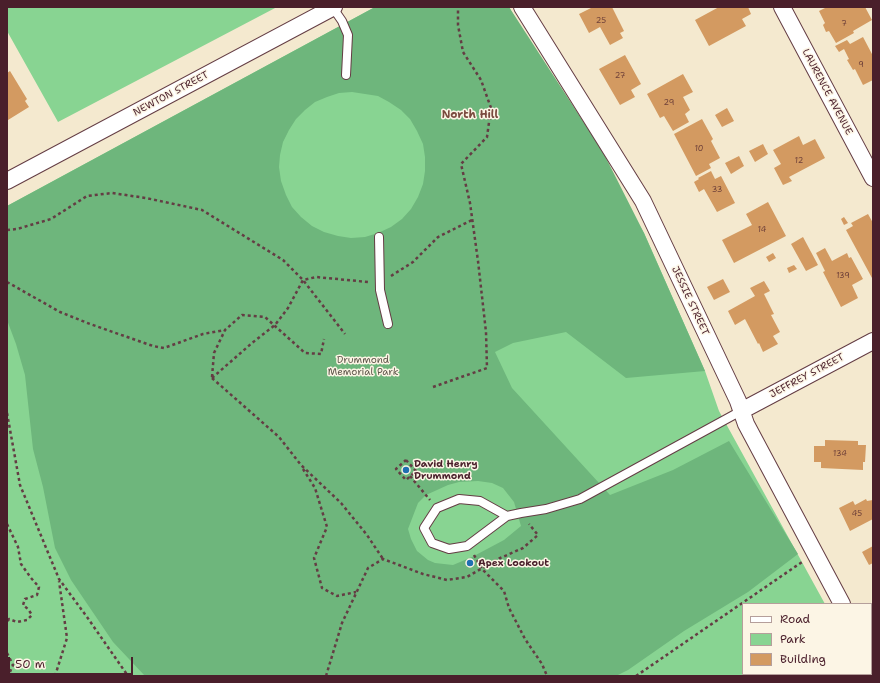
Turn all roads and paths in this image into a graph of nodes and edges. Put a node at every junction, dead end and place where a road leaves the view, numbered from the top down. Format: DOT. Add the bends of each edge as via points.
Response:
graph roads {
  1 [pos="334,7"];
  2 [pos="458,7"];
  3 [pos="522,7"];
  4 [pos="782,7"];
  5 [pos="346,75"];
  6 [pos="873,178"];
  7 [pos="7,181"];
  8 [pos="472,220"];
  9 [pos="7,230"];
  10 [pos="379,236"];
  11 [pos="303,280"];
  12 [pos="7,282"];
  13 [pos="380,284"];
  14 [pos="388,324"];
  15 [pos="274,325"];
  16 [pos="225,330"];
  17 [pos="345,334"];
  18 [pos="324,339"];
  19 [pos="873,340"];
  20 [pos="212,378"];
  21 [pos="433,387"];
  22 [pos="741,411"];
  23 [pos="7,413"];
  24 [pos="301,465"];
  25 [pos="410,476"];
  26 [pos="426,495"];
  27 [pos="507,516"];
  28 [pos="528,521"];
  29 [pos="7,524"];
  30 [pos="476,558"];
  31 [pos="383,559"];
  32 [pos="804,560"];
  33 [pos="482,569"];
  34 [pos="59,579"];
  35 [pos="356,592"];
  36 [pos="841,603"];
  37 [pos="7,622"];
  38 [pos="7,653"];
  39 [pos="7,675"];
  40 [pos="55,676"];
  41 [pos="128,676"];
  42 [pos="326,676"];
  43 [pos="547,676"];
  44 [pos="636,676"];
  1 -- 5 [label="lane" via="348,35"];
  1 -- 7 [label="street, NEWTON STREET"];
  2 -- 8 [label="path" via="463,52 481,80 491,108 487,137 461,164"];
  3 -- 22 [label="street, JESSIE STREET" via="643,202"];
  4 -- 6 [label="street, LAURENCE AVENUE"];
  8 -- 13 [label="path" via="438,237 413,262"];
  8 -- 21 [label="path" via="485,324 487,368"];
  9 -- 11 [label="path" via="51,219 87,196 112,193 146,198 202,210 283,260"];
  10 -- 13 [label="lane"];
  11 -- 13 [label="path" via="316,278"];
  11 -- 15 [label="path" via="288,308"];
  11 -- 17 [label="path"];
  12 -- 16 [label="path" via="60,312 153,346 164,348 203,334"];
  13 -- 14 [label="lane"];
  15 -- 16 [label="path" via="265,317 242,315"];
  15 -- 18 [label="path" via="305,352 321,354"];
  15 -- 20 [label="path"];
  16 -- 20 [label="path" via="214,353"];
  19 -- 22 [label="street, JEFFREY STREET"];
  20 -- 24 [label="path" via="279,438"];
  22 -- 27 [label="lane" via="580,499 546,509"];
  22 -- 36 [label="street, JESSIE STREET"];
  23 -- 34 [label="path" via="20,485"];
  24 -- 31 [label="path" via="341,503"];
  24 -- 35 [label="path" via="314,488 327,527 314,558 322,588 337,596"];
  25 -- 25 [label="path" via="416,471 406,460 396,469 406,480"];
  25 -- 26 [label="path"];
  27 -- 27 [label="lane" via="467,546 449,549 432,543 424,528 437,508 459,499 480,501"];
  28 -- 33 [label="path" via="538,535 523,548"];
  29 -- 37 [label="path" via="18,547 21,564 39,587 37,595 25,599 23,605 32,615 27,620 17,622 9,619"];
  30 -- 33 [label="path"];
  31 -- 33 [label="path" via="447,580 466,577"];
  31 -- 35 [label="path" via="368,568"];
  32 -- 44 [label="path"];
  33 -- 43 [label="path" via="504,591 509,608"];
  34 -- 40 [label="path" via="67,638"];
  34 -- 41 [label="path"];
  35 -- 42 [label="path" via="342,624"];
  38 -- 39 [label="path" via="13,665"];
}
